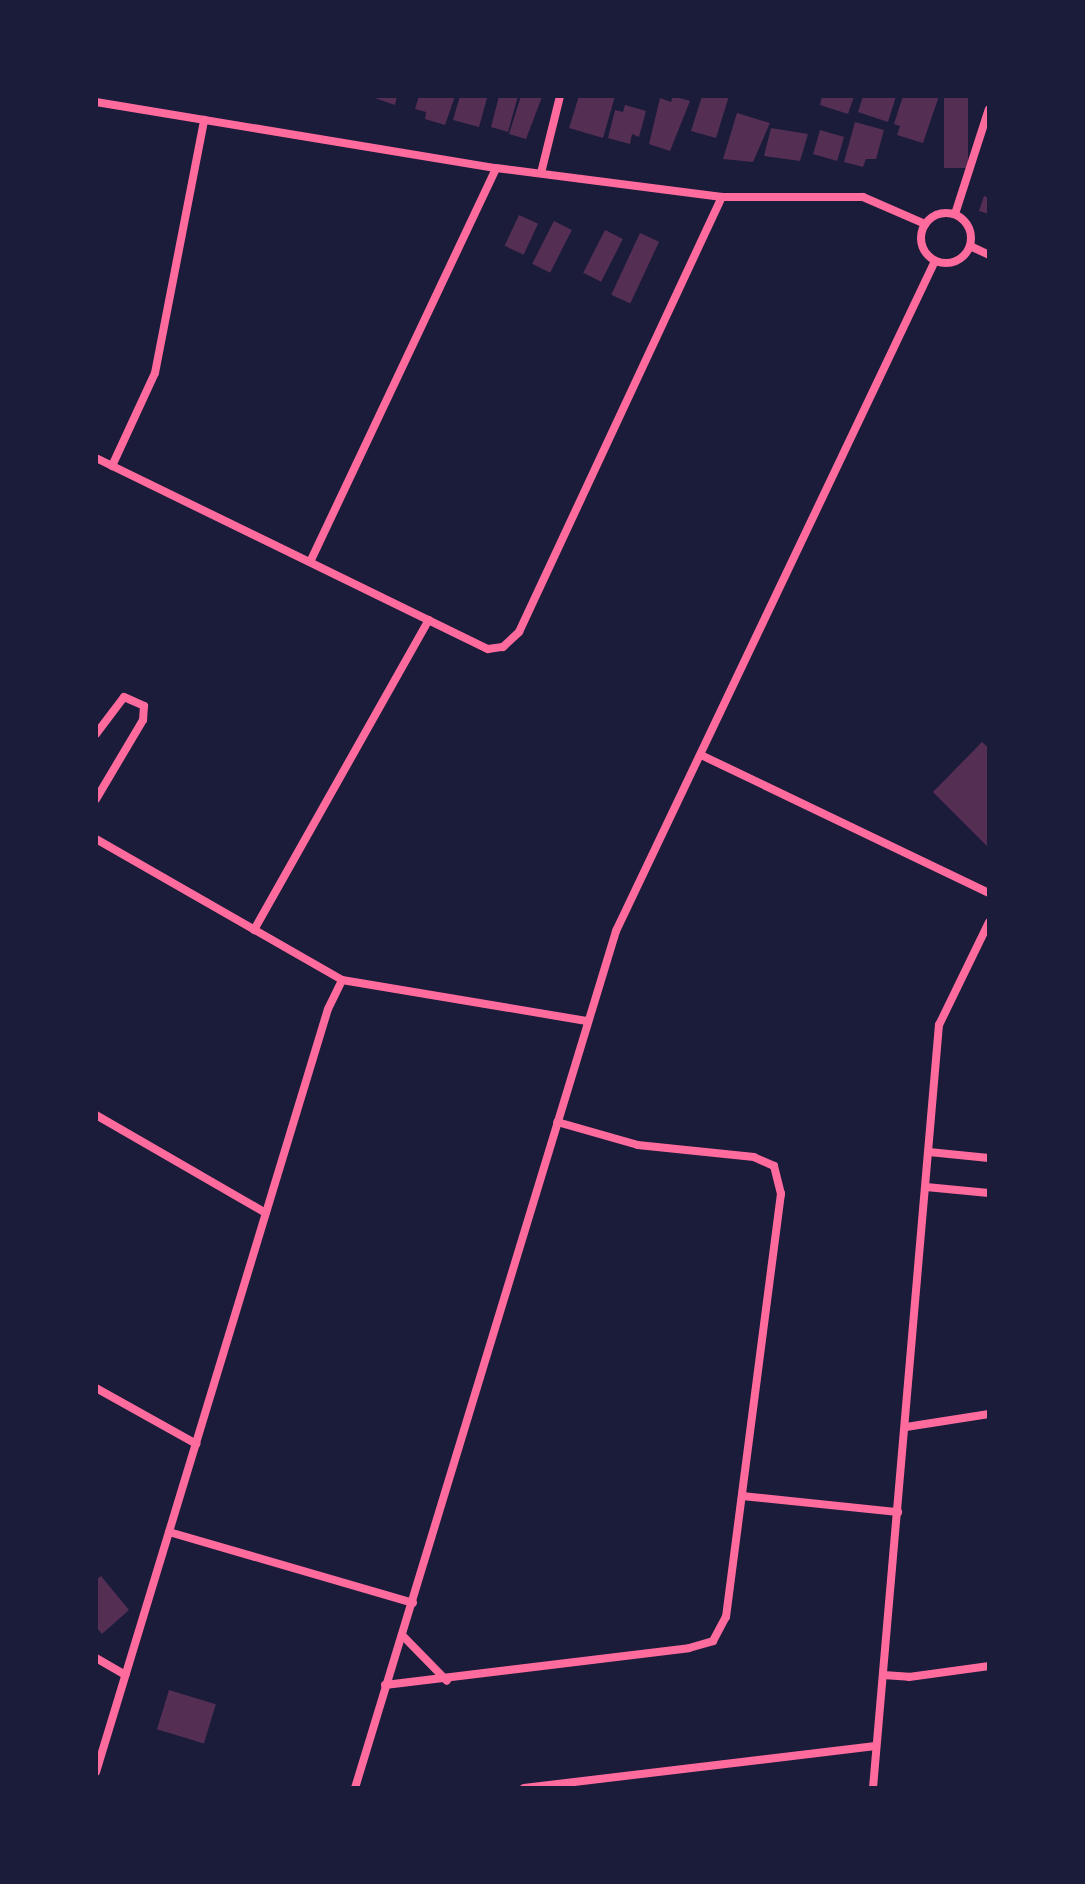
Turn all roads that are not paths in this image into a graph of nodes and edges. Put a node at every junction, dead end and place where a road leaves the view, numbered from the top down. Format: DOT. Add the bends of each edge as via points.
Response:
graph roads {
  1 [pos="560,96"];
  2 [pos="96,102"];
  3 [pos="989,109"];
  4 [pos="204,120"];
  5 [pos="496,168"];
  6 [pos="541,173"];
  7 [pos="722,197"];
  8 [pos="955,214"];
  9 [pos="925,224"];
  10 [pos="970,246"];
  11 [pos="989,255"];
  12 [pos="935,261"];
  13 [pos="96,458"];
  14 [pos="112,466"];
  15 [pos="311,560"];
  16 [pos="429,620"];
  17 [pos="96,734"];
  18 [pos="701,755"];
  19 [pos="96,799"];
  20 [pos="96,839"];
  21 [pos="989,893"];
  22 [pos="989,922"];
  23 [pos="254,930"];
  24 [pos="342,980"];
  25 [pos="587,1021"];
  26 [pos="96,1115"];
  27 [pos="557,1122"];
  28 [pos="929,1152"];
  29 [pos="989,1158"];
  30 [pos="926,1187"];
  31 [pos="989,1193"];
  32 [pos="266,1213"];
  33 [pos="96,1388"];
  34 [pos="989,1414"];
  35 [pos="906,1427"];
  36 [pos="196,1444"];
  37 [pos="742,1496"];
  38 [pos="898,1512"];
  39 [pos="169,1532"];
  40 [pos="413,1603"];
  41 [pos="402,1635"];
  42 [pos="96,1658"];
  43 [pos="989,1666"];
  44 [pos="126,1675"];
  45 [pos="883,1675"];
  46 [pos="447,1681"];
  47 [pos="385,1685"];
  48 [pos="876,1746"];
  49 [pos="96,1772"];
  50 [pos="355,1788"];
  51 [pos="524,1788"];
  52 [pos="873,1788"];
  1 -- 6 [label="street"];
  2 -- 4 [label="street"];
  3 -- 8 [label="street"];
  4 -- 5 [label="street"];
  4 -- 14 [label="street" via="162,346"];
  5 -- 6 [label="street"];
  5 -- 15 [label="street"];
  6 -- 7 [label="street"];
  7 -- 9 [label="street" via="863,197"];
  7 -- 16 [label="street" via="519,632 503,647 488,649"];
  8 -- 9 [label="street" via="938,214"];
  8 -- 10 [label="street" via="969,227"];
  9 -- 12 [label="street" via="921,241"];
  10 -- 11 [label="street"];
  10 -- 12 [label="street" via="952,262"];
  12 -- 18 [label="street"];
  13 -- 14 [label="street"];
  14 -- 15 [label="street"];
  15 -- 16 [label="street"];
  16 -- 23 [label="street"];
  17 -- 19 [label="street" via="124,697 144,706 143,720"];
  18 -- 21 [label="street"];
  18 -- 25 [label="street" via="616,931"];
  20 -- 23 [label="street"];
  22 -- 28 [label="street" via="939,1025"];
  23 -- 24 [label="street"];
  24 -- 25 [label="street"];
  24 -- 32 [label="street" via="328,1009"];
  25 -- 27 [label="street"];
  26 -- 32 [label="street"];
  27 -- 37 [label="street" via="638,1145 754,1157 774,1166 781,1194"];
  27 -- 40 [label="street"];
  28 -- 29 [label="street"];
  28 -- 30 [label="street"];
  30 -- 31 [label="street"];
  30 -- 35 [label="street"];
  32 -- 36 [label="street"];
  33 -- 36 [label="street"];
  34 -- 35 [label="street"];
  35 -- 38 [label="street"];
  36 -- 39 [label="street"];
  37 -- 38 [label="street"];
  37 -- 46 [label="street" via="726,1617 713,1641"];
  38 -- 45 [label="street"];
  39 -- 40 [label="street"];
  39 -- 44 [label="street"];
  40 -- 41 [label="street"];
  41 -- 46 [label="street"];
  41 -- 47 [label="street"];
  42 -- 44 [label="street"];
  43 -- 45 [label="street" via="909,1677"];
  44 -- 49 [label="street"];
  45 -- 48 [label="street"];
  46 -- 47 [label="street"];
  47 -- 50 [label="street"];
  48 -- 51 [label="street"];
  48 -- 52 [label="street"];
}
